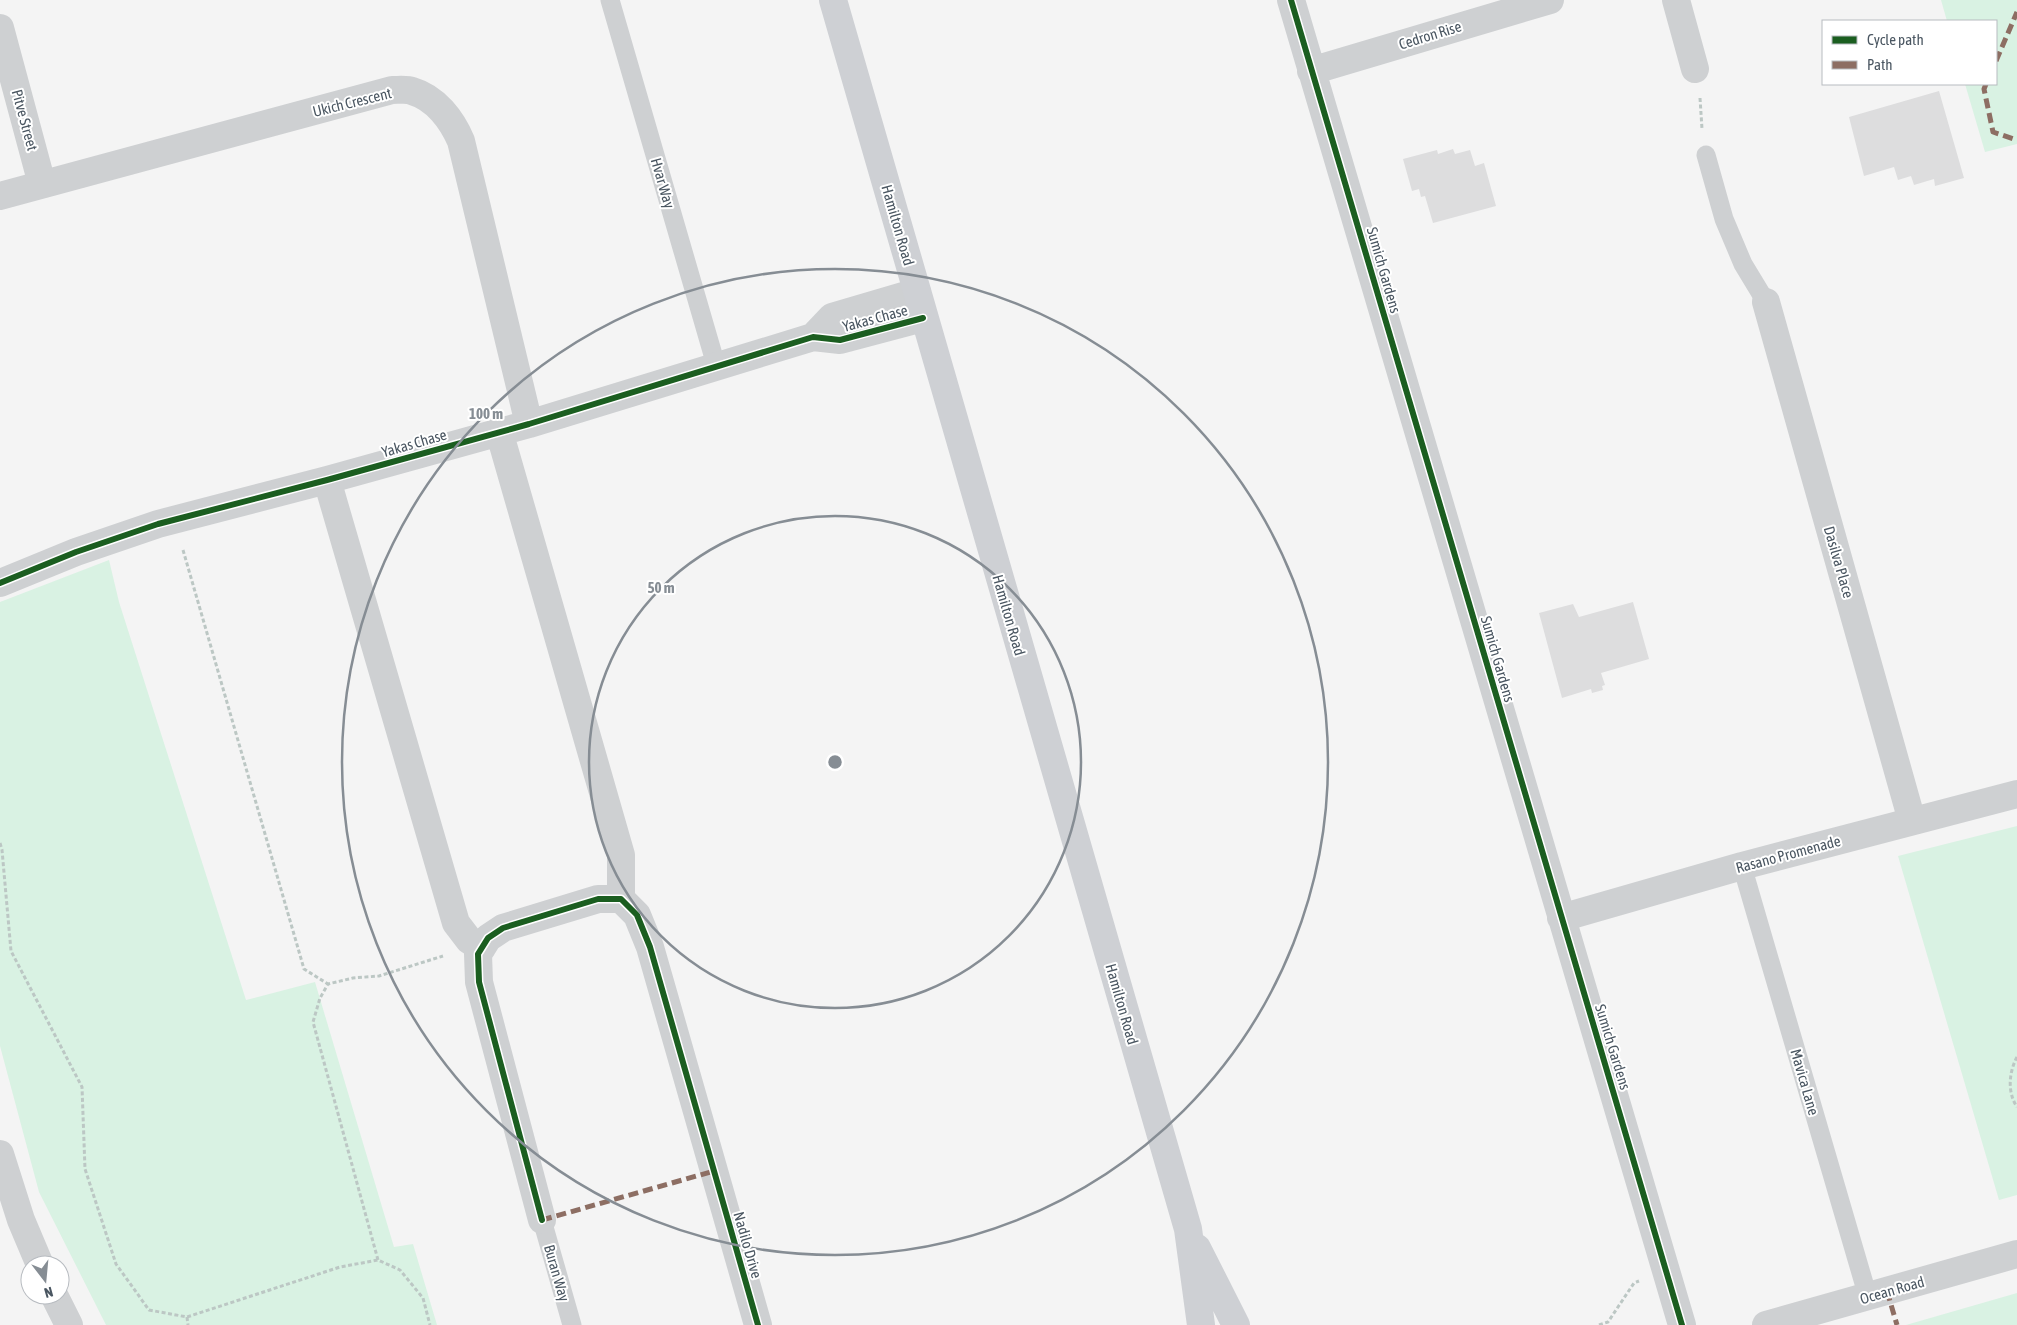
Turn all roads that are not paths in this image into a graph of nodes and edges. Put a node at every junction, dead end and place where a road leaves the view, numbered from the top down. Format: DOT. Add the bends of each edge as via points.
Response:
graph roads {
  1 [pos="610,0"];
  2 [pos="833,0"];
  3 [pos="1291,0"];
  4 [pos="1550,0"];
  5 [pos="1676,0"];
  6 [pos="0,28"];
  7 [pos="1695,68"];
  8 [pos="1311,71"];
  9 [pos="1706,154"];
  10 [pos="42,184"];
  11 [pos="0,196"];
  12 [pos="1766,302"];
  13 [pos="920,305"];
  14 [pos="716,365"];
  15 [pos="529,424"];
  16 [pos="499,431"];
  17 [pos="327,480"];
  18 [pos="0,582"];
  19 [pos="2017,794"];
  20 [pos="1912,821"];
  21 [pos="1742,866"];
  22 [pos="621,899"];
  23 [pos="1561,918"];
  24 [pos="480,951"];
  25 [pos="0,1154"];
  26 [pos="542,1220"];
  27 [pos="1188,1229"];
  28 [pos="2017,1254"];
  29 [pos="36,1255"];
  30 [pos="1868,1297"];
  31 [pos="59,1305"];
  32 [pos="69,1325"];
  33 [pos="572,1325"];
  34 [pos="758,1325"];
  35 [pos="1202,1325"];
  36 [pos="1236,1325"];
  37 [pos="1682,1325"];
  38 [pos="1766,1325"];
  1 -- 14 [label="lane, Hvar Way"];
  2 -- 13 [label="main road, Hamilton Road"];
  3 -- 8 [label="street, Sumich Gardens"];
  4 -- 8 [label="street, Cedron Rise"];
  5 -- 7 [label="street"];
  6 -- 10 [label="street, Pitve Street"];
  8 -- 23 [label="street, Sumich Gardens"];
  9 -- 12 [label="lane" via="1724,219 1743,264"];
  10 -- 11 [label="street, Ukich Crescent"];
  10 -- 15 [label="street, Ukich Crescent" via="392,90 412,90 442,110 453,122 461,141"];
  12 -- 20 [label="street, Dasilva Place"];
  13 -- 14 [label="street, Yakas Chase" via="832,317 814,337"];
  13 -- 27 [label="main road, Hamilton Road"];
  14 -- 15 [label="street, Yakas Chase"];
  15 -- 16 [label="street, Yakas Chase"];
  16 -- 17 [label="street, Yakas Chase"];
  16 -- 22 [label="street" via="621,855"];
  17 -- 18 [label="street, Yakas Chase" via="175,520 76,552"];
  17 -- 24 [label="street" via="456,923"];
  19 -- 20 [label="street, Rasano Promenade"];
  20 -- 21 [label="street, Rasano Promenade"];
  21 -- 23 [label="street, Rasano Promenade"];
  21 -- 30 [label="lane, Mavica Lane"];
  22 -- 24 [label="street" via="598,899 512,925 488,938"];
  22 -- 34 [label="street, Nadilo Drive" via="637,915 650,947"];
  23 -- 37 [label="street, Sumich Gardens"];
  24 -- 26 [label="street" via="478,982"];
  25 -- 29 [label="street" via="20,1220"];
  26 -- 33 [label="lane, Buran Way"];
  27 -- 35 [label="main road, Hamilton Road"];
  27 -- 36 [label="main road, Hamilton Road"];
  28 -- 30 [label="street, Ocean Road"];
  30 -- 38 [label="street, Ocean Road"];
  31 -- 32 [label="street"];
}
